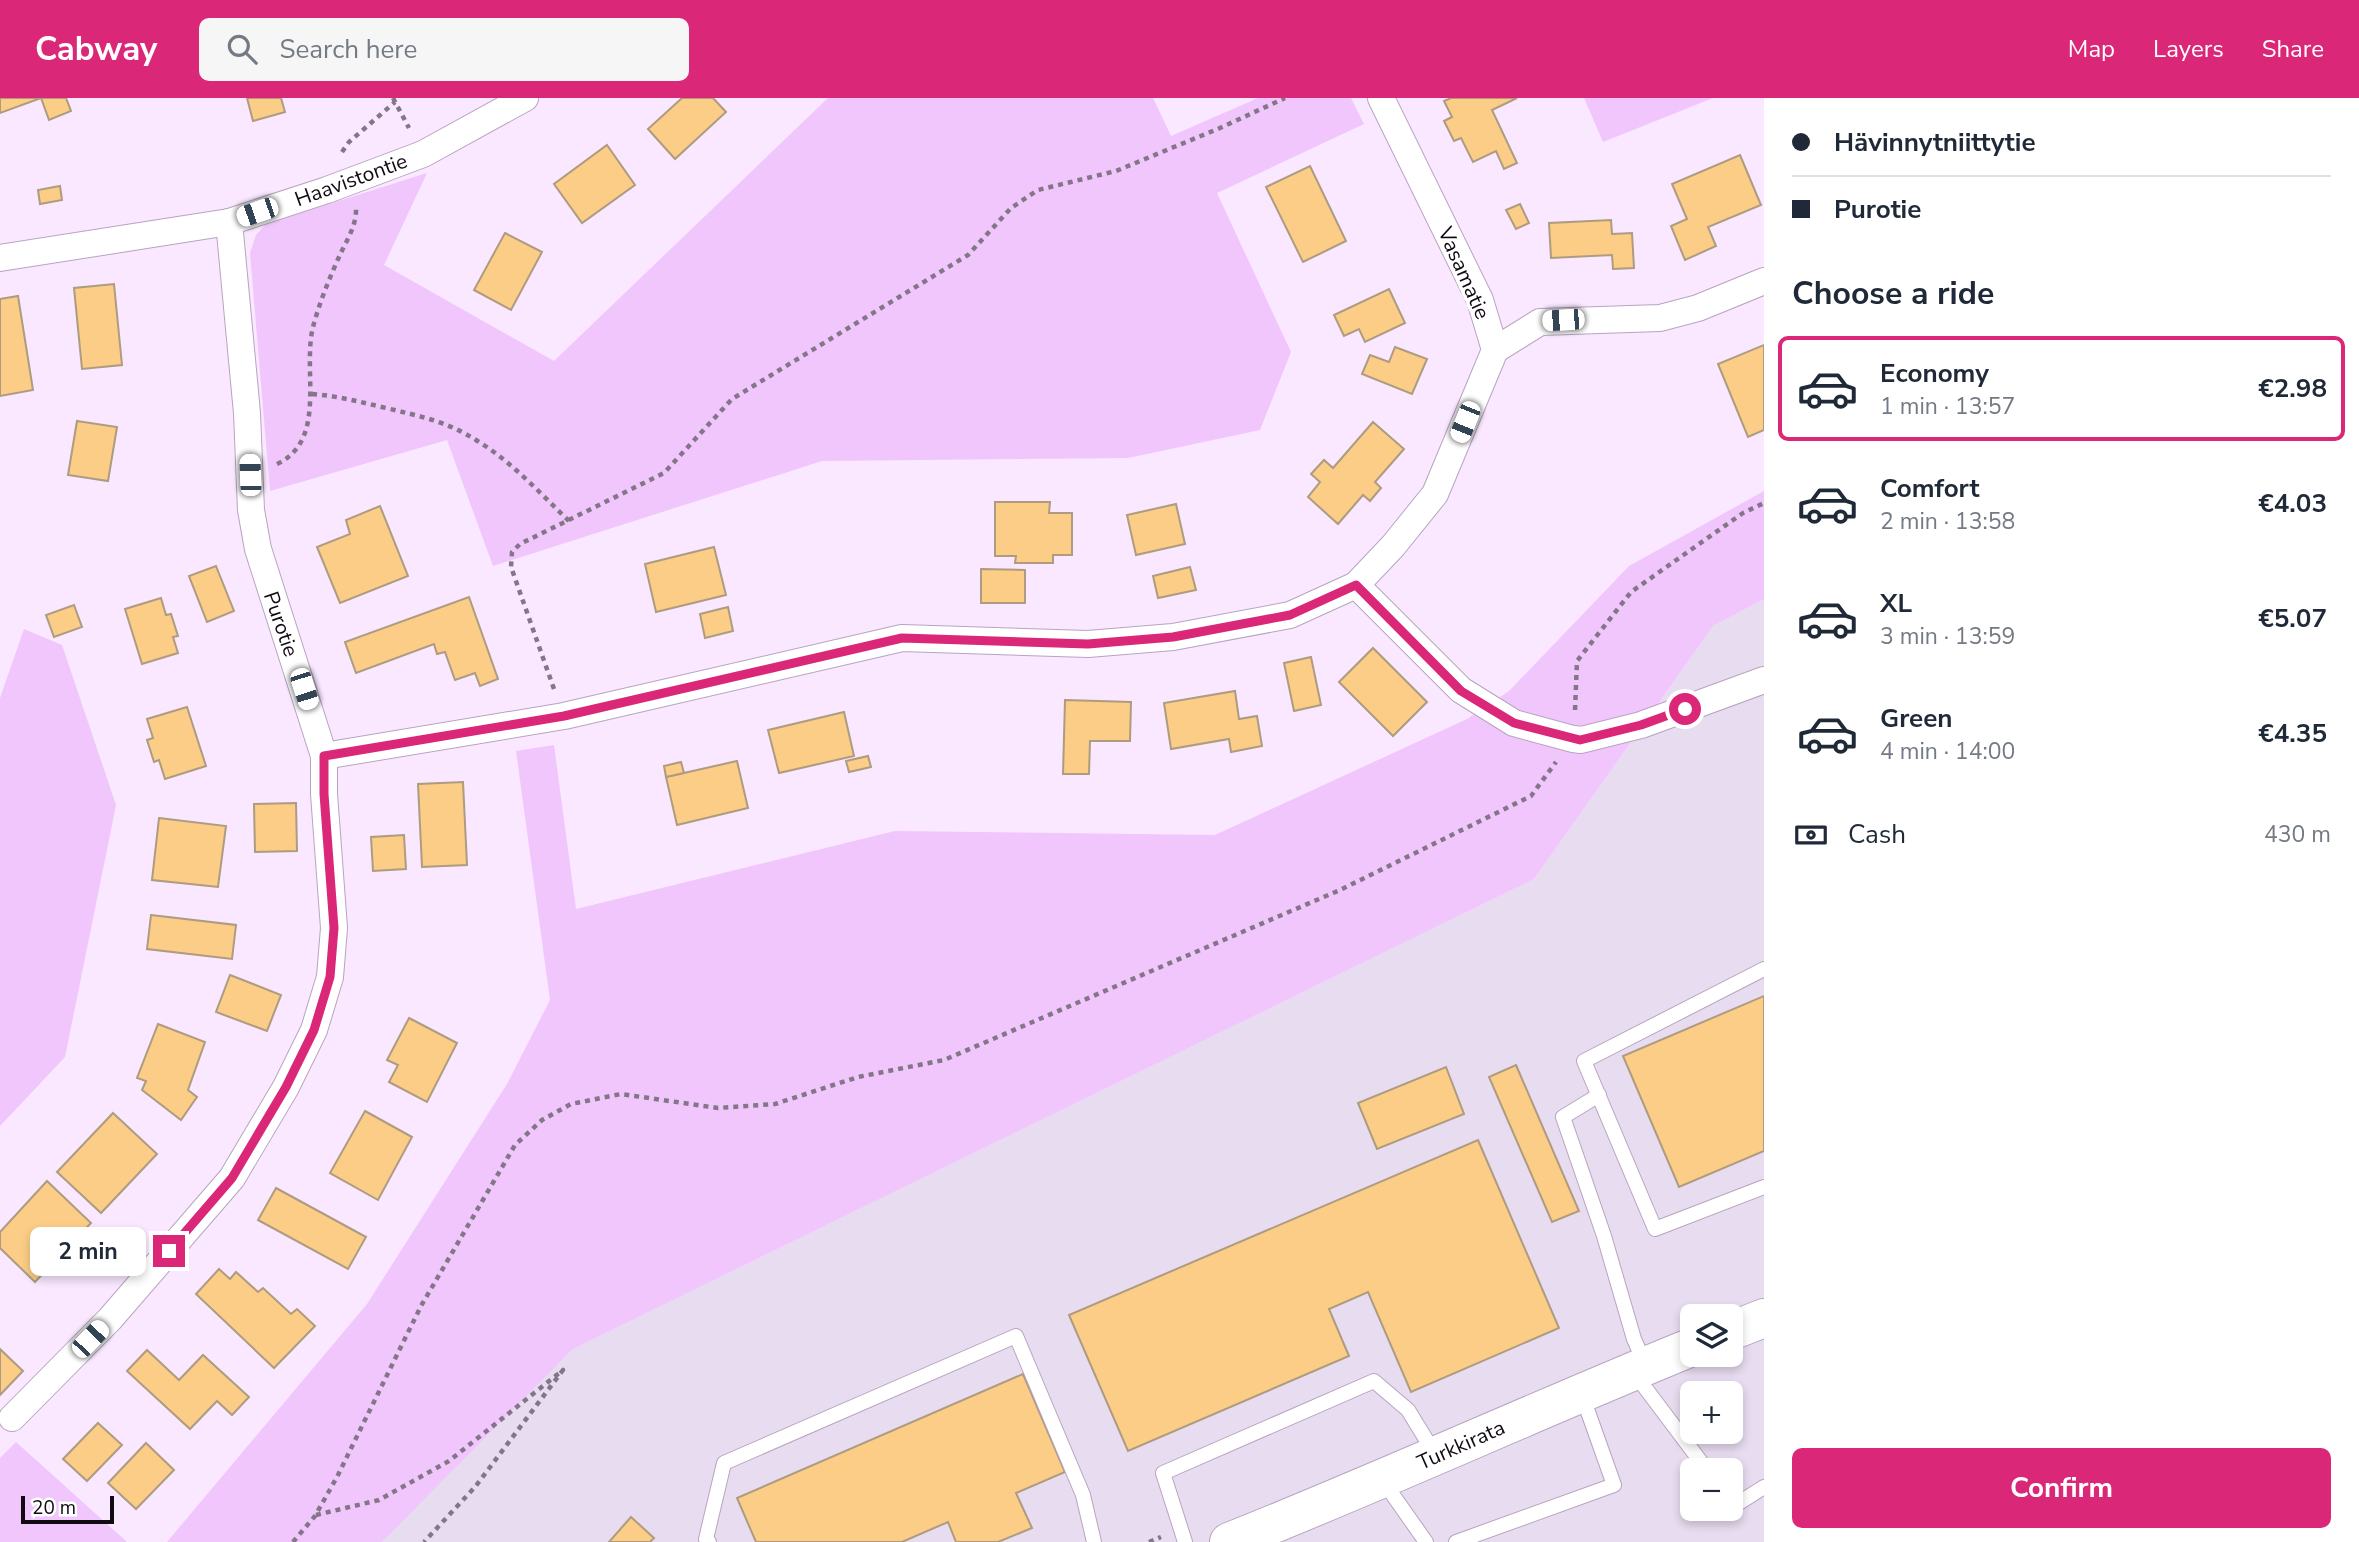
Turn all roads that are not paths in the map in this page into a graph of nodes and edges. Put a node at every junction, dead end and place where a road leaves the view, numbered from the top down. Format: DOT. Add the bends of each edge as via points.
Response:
graph roads {
  1 [pos="525,98"];
  2 [pos="1381,98"];
  3 [pos="229,222"];
  4 [pos="0,258"];
  5 [pos="1764,281"];
  6 [pos="1495,350"];
  7 [pos="1356,585"];
  8 [pos="1764,680"];
  9 [pos="324,756"];
  10 [pos="1764,969"];
  11 [pos="1599,1095"];
  12 [pos="1764,1187"];
  13 [pos="1764,1318"];
  14 [pos="1743,1326"];
  15 [pos="1680,1352"];
  16 [pos="1639,1369"];
  17 [pos="1581,1392"];
  18 [pos="12,1418"];
  19 [pos="1436,1455"];
  20 [pos="1699,1458"];
  21 [pos="1382,1480"];
  22 [pos="1764,1487"];
  23 [pos="1743,1500"];
  24 [pos="1237,1541"];
  25 [pos="709,1542"];
  26 [pos="1094,1542"];
  27 [pos="1185,1542"];
  28 [pos="1426,1542"];
  29 [pos="1456,1542"];
  1 -- 3 [label="street, Haavistontie" via="440,146 348,183"];
  2 -- 6 [label="street, Vasamatie" via="1480,300"];
  3 -- 4 [label="street, Haavistontie"];
  3 -- 9 [label="street, Purotie" via="251,510 258,549"];
  5 -- 6 [label="street" via="1660,318 1540,322"];
  6 -- 7 [label="street" via="1435,494"];
  7 -- 8 [label="street" via="1461,691 1514,723 1573,739 1641,725"];
  7 -- 9 [label="street" via="1290,615 1173,637 1088,644 902,638 564,716"];
  9 -- 18 [label="street, Purotie" via="334,928 330,977 314,1030 232,1178 110,1319"];
  10 -- 11 [label="lane" via="1584,1061"];
  11 -- 12 [label="lane" via="1656,1229"];
  11 -- 16 [label="lane" via="1563,1117 1604,1236"];
  13 -- 14 [label="main road"];
  15 -- 16 [label="main road, Turkkirata"];
  16 -- 17 [label="main road, Turkkirata"];
  16 -- 20 [label="lane"];
  17 -- 19 [label="main road, Turkkirata"];
  17 -- 29 [label="lane" via="1614,1485"];
  19 -- 21 [label="main road, Turkkirata"];
  19 -- 27 [label="lane" via="1408,1410 1374,1381 1163,1473"];
  21 -- 24 [label="main road, Turkkirata"];
  21 -- 28 [label="lane"];
  22 -- 23 [label="lane"];
  25 -- 26 [label="lane" via="706,1539 724,1464 1016,1336 1083,1495"];
}
